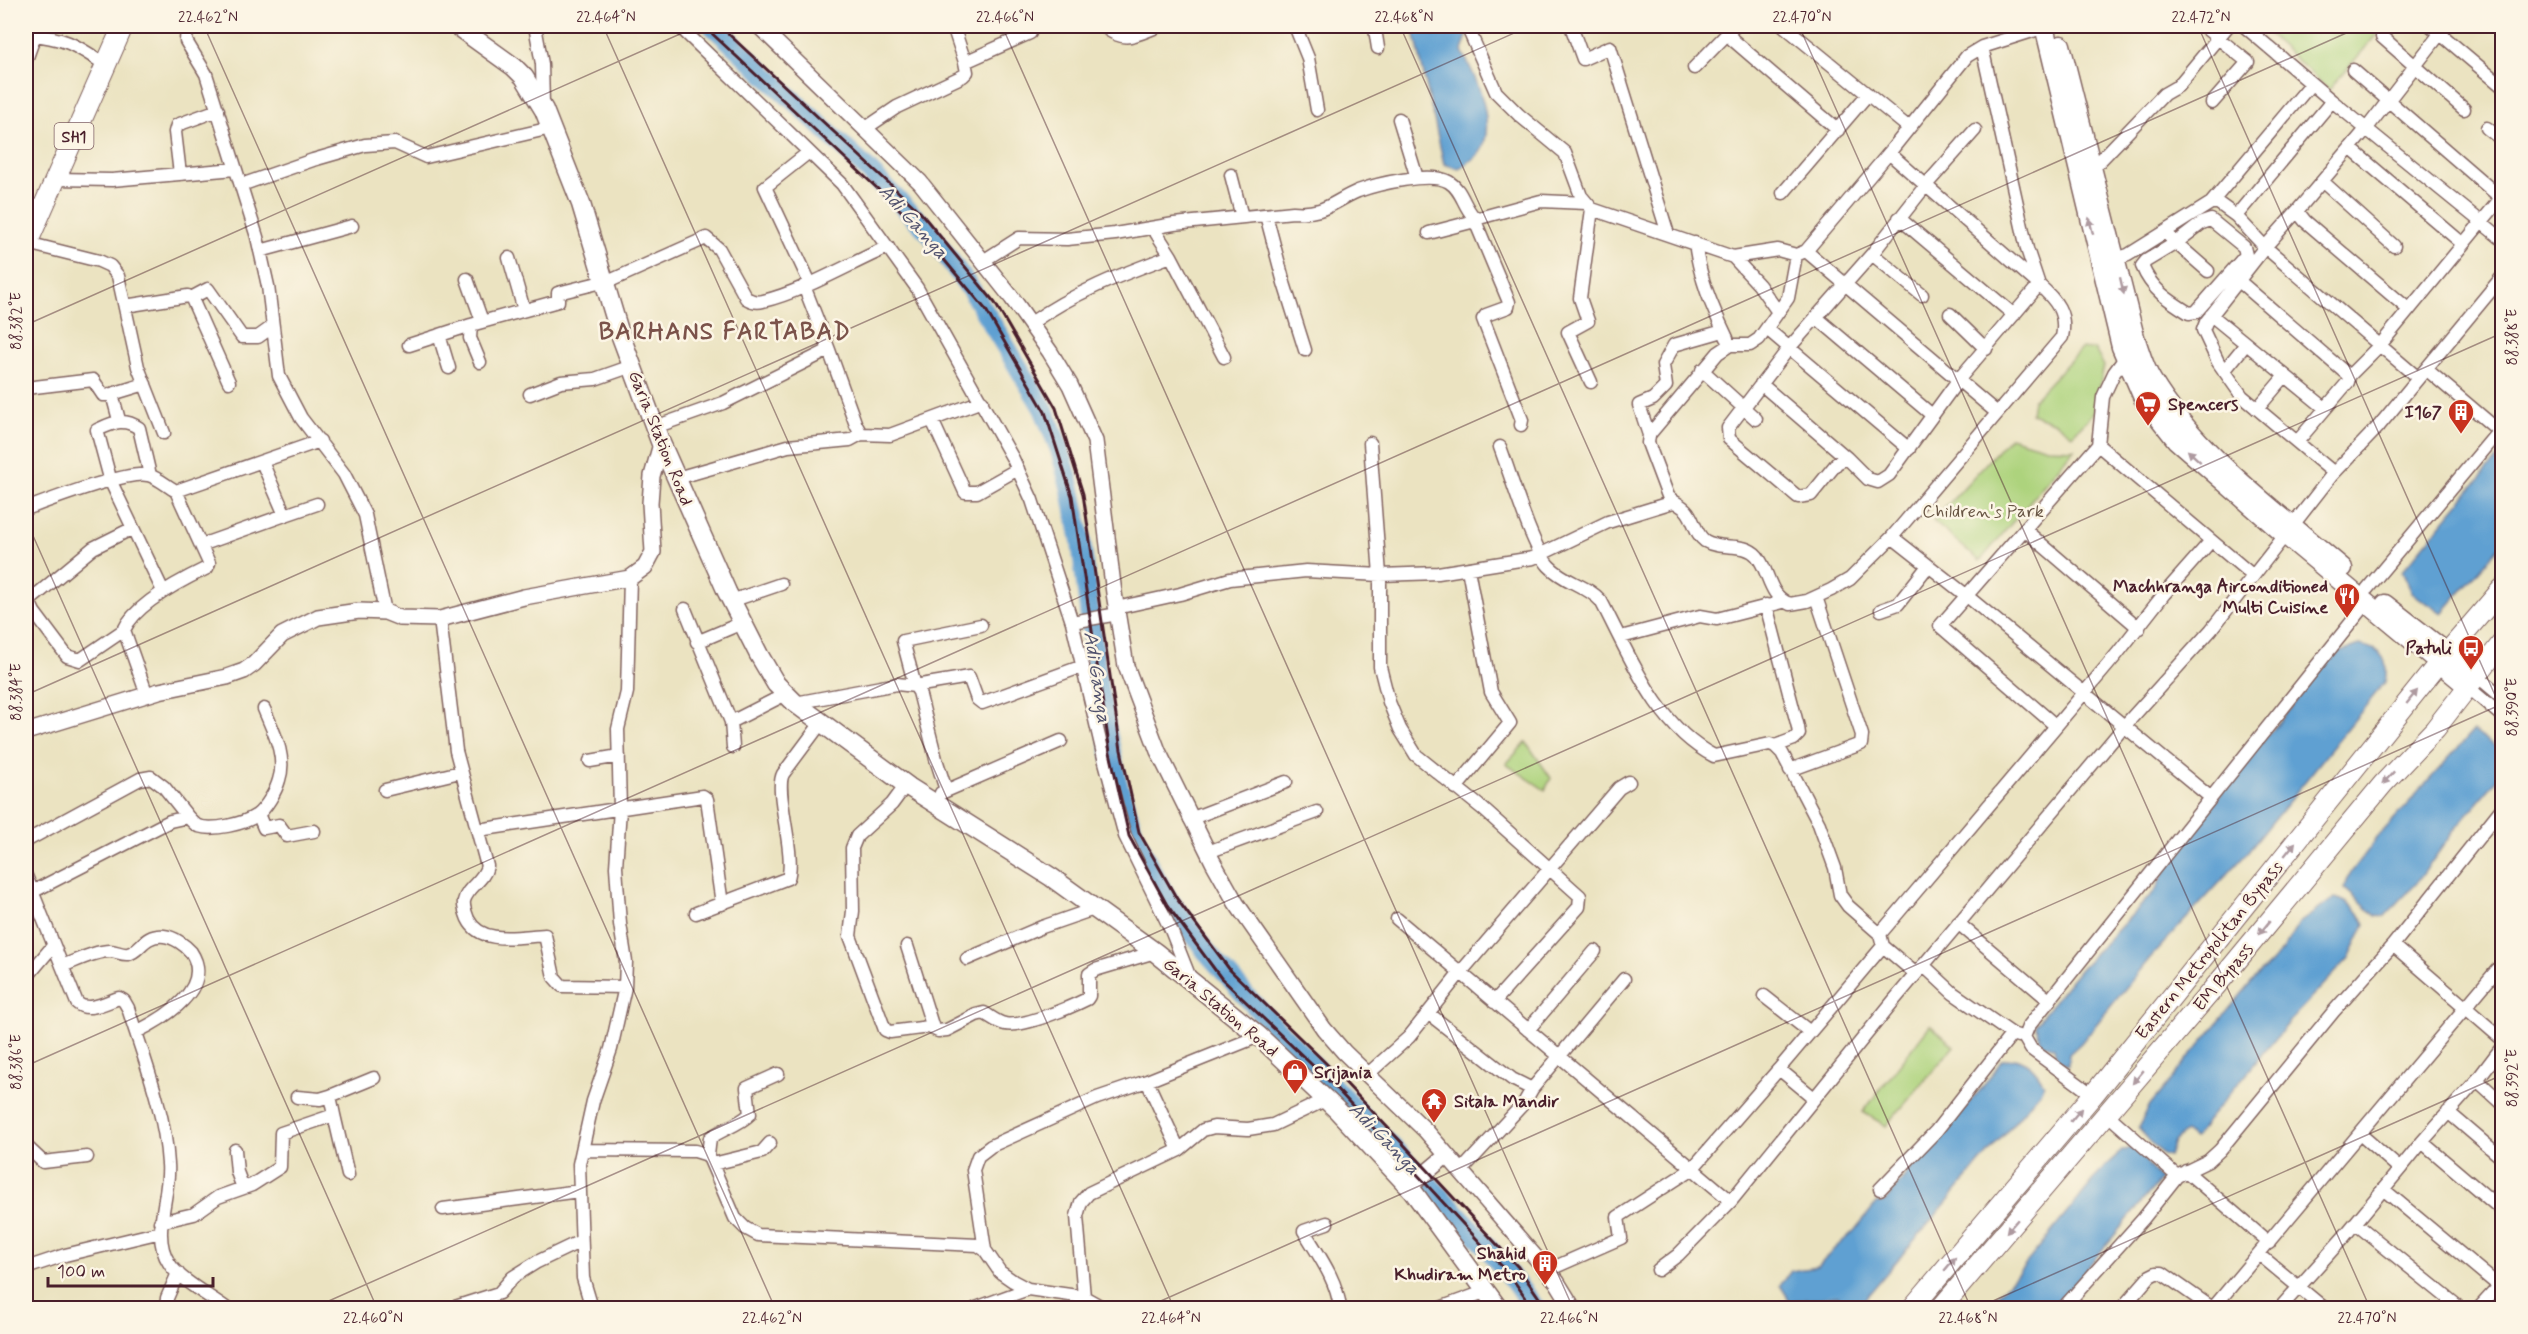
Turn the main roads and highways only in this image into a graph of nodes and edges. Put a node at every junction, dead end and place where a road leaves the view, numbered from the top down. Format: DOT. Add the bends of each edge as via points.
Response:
graph roads {
  1 [pos="123,26"];
  2 [pos="457,26"];
  3 [pos="2049,26"];
  4 [pos="2072,115"];
  5 [pos="26,245"];
  6 [pos="2109,261"];
  7 [pos="2289,530"];
  8 [pos="2502,589"];
  9 [pos="2502,643"];
  10 [pos="2443,658"];
  11 [pos="2472,681"];
  12 [pos="1498,1308"];
  13 [pos="1912,1308"];
  14 [pos="1941,1308"];
  1 -- 5 [label="main road, SH1"];
  2 -- 12 [label="main road, Garia Station Road" via="514,67 544,110 658,436 731,601 777,684 821,723 906,785 940,796 1155,951 1259,1036 1408,1187"];
  3 -- 4 [label="main road"];
  6 -- 4 [label="main road, one-way"];
  4 -- 6 [label="main road" via="2092,168"];
  6 -- 7 [label="main road, one-way" via="2151,378 2180,421"];
  7 -- 6 [label="main road, one-way" via="2176,440 2143,398 2125,358"];
  7 -- 10 [label="main road"];
  8 -- 10 [label="main road, Eastern Metropolitan Bypass"];
  9 -- 11 [label="main road, EM Bypass"];
  10 -- 11 [label="main road"];
  13 -- 10 [label="main road, Eastern Metropolitan Bypass, one-way" via="2093,1095"];
  11 -- 14 [label="main road, EM Bypass, one-way"];
}
